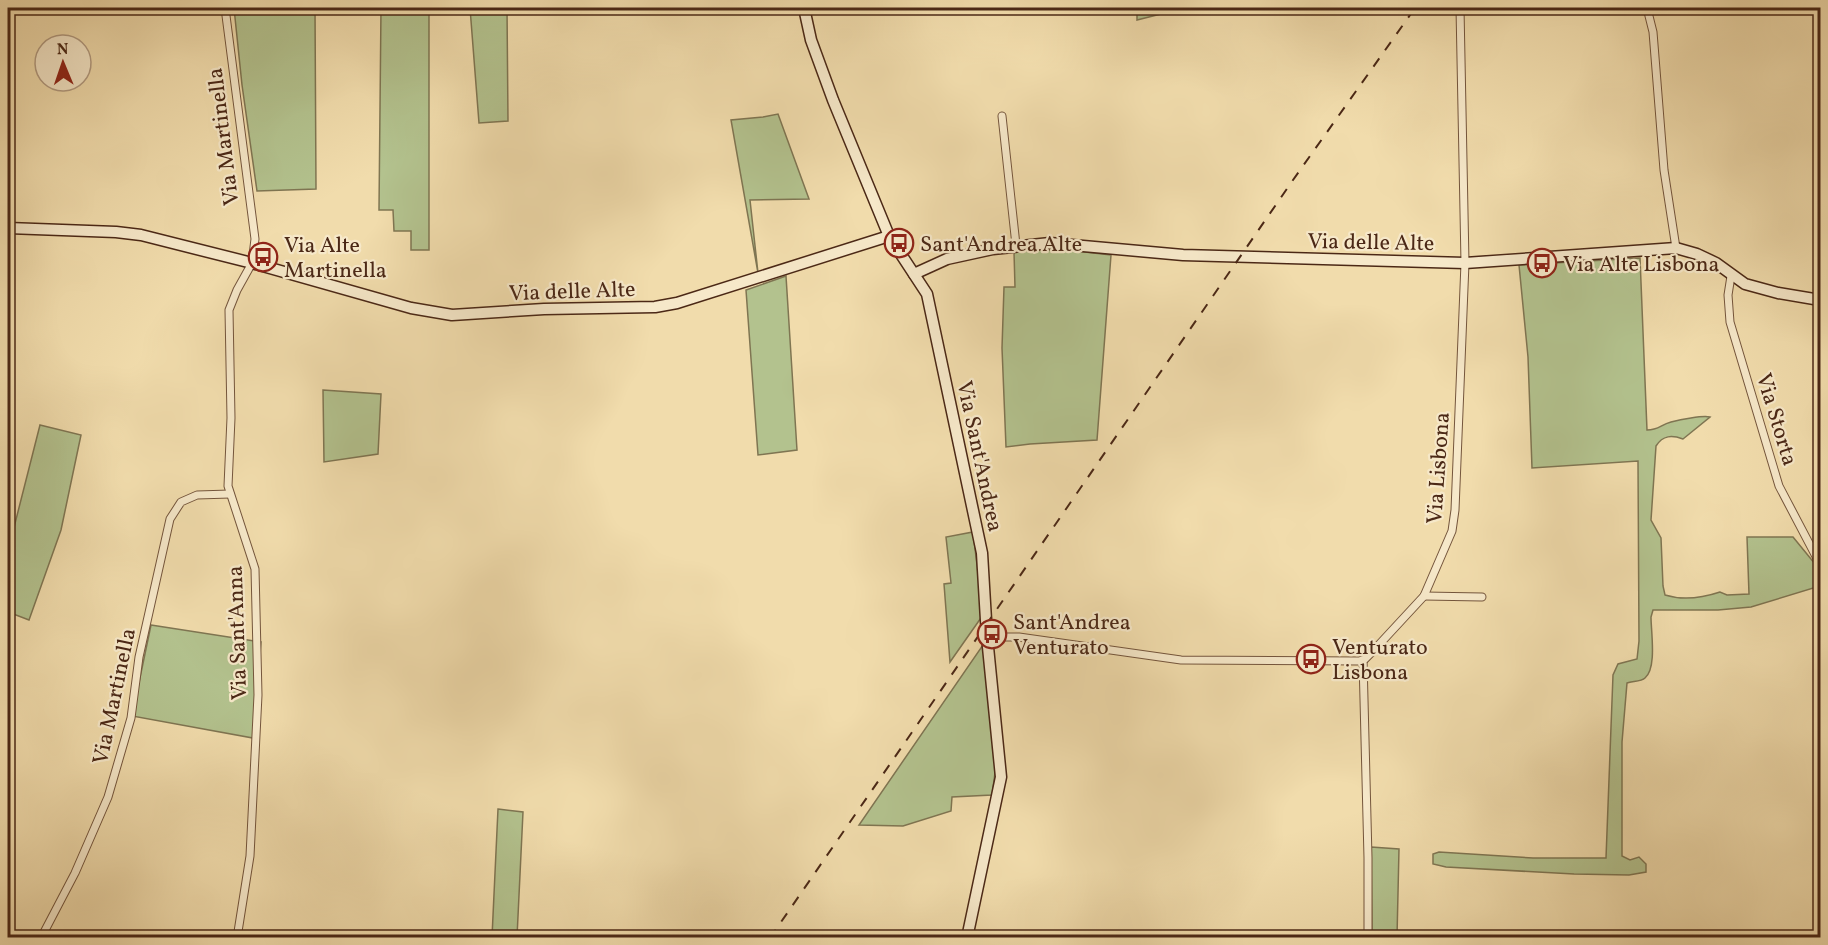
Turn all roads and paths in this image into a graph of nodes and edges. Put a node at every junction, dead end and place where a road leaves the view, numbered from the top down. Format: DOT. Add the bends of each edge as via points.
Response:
graph roads {
  1 [pos="225,8"];
  2 [pos="804,8"];
  3 [pos="1461,8"];
  4 [pos="1647,8"];
  5 [pos="1002,116"];
  6 [pos="8,228"];
  7 [pos="890,236"];
  8 [pos="1016,245"];
  9 [pos="1676,248"];
  10 [pos="252,262"];
  11 [pos="1465,263"];
  12 [pos="914,274"];
  13 [pos="1731,276"];
  14 [pos="1821,300"];
  15 [pos="230,494"];
  16 [pos="1821,564"];
  17 [pos="1424,596"];
  18 [pos="1482,597"];
  19 [pos="987,637"];
  20 [pos="1363,660"];
  21 [pos="41,938"];
  22 [pos="237,938"];
  23 [pos="967,938"];
  24 [pos="1368,938"];
  1 -- 10 [label="street, Via Martinella" via="255,239"];
  2 -- 7 [label="street, Via Sant'Andrea" via="822,70"];
  3 -- 11 [label="street, Via Lisbona"];
  4 -- 9 [label="street" via="1653,32 1664,170"];
  5 -- 8 [label="street"];
  6 -- 10 [label="street, Via delle Alte" via="141,235"];
  7 -- 10 [label="street, Via delle Alte" via="655,307 452,315 411,308"];
  7 -- 12 [label="street, Via Sant'Andrea"];
  8 -- 11 [label="street, Via delle Alte" via="1050,243 1184,255"];
  8 -- 12 [label="street, Via delle Alte" via="947,259"];
  9 -- 11 [label="street, Via delle Alte"];
  9 -- 13 [label="street, Via delle Alte" via="1716,263"];
  10 -- 15 [label="street, Via Sant'Anna" via="229,310"];
  11 -- 17 [label="street, Via Lisbona" via="1455,510 1452,531"];
  12 -- 19 [label="street, Via Sant'Andrea" via="927,294 982,553"];
  13 -- 14 [label="street, Via delle Alte" via="1756,287"];
  13 -- 16 [label="street, Via Storta" via="1730,322 1779,486"];
  15 -- 21 [label="street, Via Martinella" via="197,495 181,501 170,519 139,657 131,718 108,797"];
  15 -- 22 [label="street, Via Sant'Anna" via="255,569 258,683 250,856"];
  17 -- 18 [label="street"];
  17 -- 20 [label="street, Via Lisbona"];
  19 -- 20 [label="street" via="1019,636 1181,660"];
  19 -- 23 [label="street, Via Sant'Andrea" via="1001,777"];
  20 -- 24 [label="street"];
}
